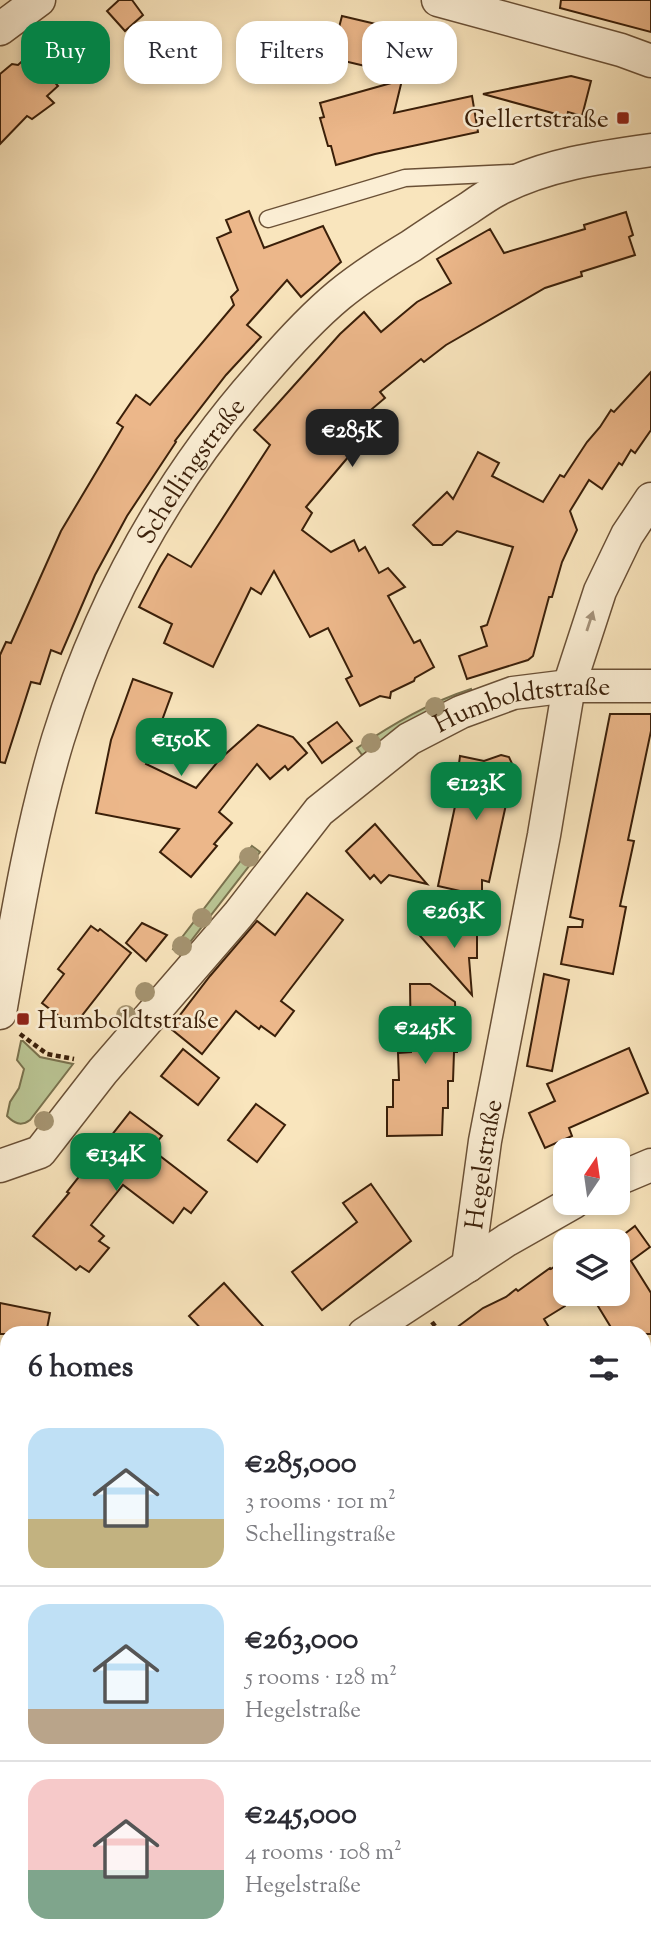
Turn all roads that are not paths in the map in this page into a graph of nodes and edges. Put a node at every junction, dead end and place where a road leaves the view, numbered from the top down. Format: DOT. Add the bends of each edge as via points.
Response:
graph roads {
  1 [pos="39,0"];
  2 [pos="438,0"];
  3 [pos="0,29"];
  4 [pos="651,61"];
  5 [pos="651,150"];
  6 [pos="542,172"];
  7 [pos="268,219"];
  8 [pos="651,499"];
  9 [pos="569,686"];
  10 [pos="651,686"];
  11 [pos="9,1023"];
  12 [pos="651,1165"];
  13 [pos="0,1166"];
  14 [pos="630,1174"];
  15 [pos="553,1213"];
  16 [pos="468,1266"];
  17 [pos="376,1326"];
  1 -- 3 [label="street"];
  2 -- 4 [label="street"];
  5 -- 6 [label="street, Schellingstraße"];
  6 -- 7 [label="lane" via="405,178"];
  6 -- 11 [label="street, Schellingstraße" via="499,189 338,296 253,383 178,482 115,593 66,715 48,774 14,933"];
  9 -- 8 [label="street, Hegelstraße, one-way" via="600,591"];
  9 -- 10 [label="street, Humboldtstraße"];
  9 -- 13 [label="street, Humboldtstraße" via="513,694 461,712 409,739 318,811 40,1152"];
  9 -- 16 [label="street, Hegelstraße" via="485,1141"];
  12 -- 14 [label="street"];
  15 -- 16 [label="street"];
  16 -- 17 [label="street"];
}
